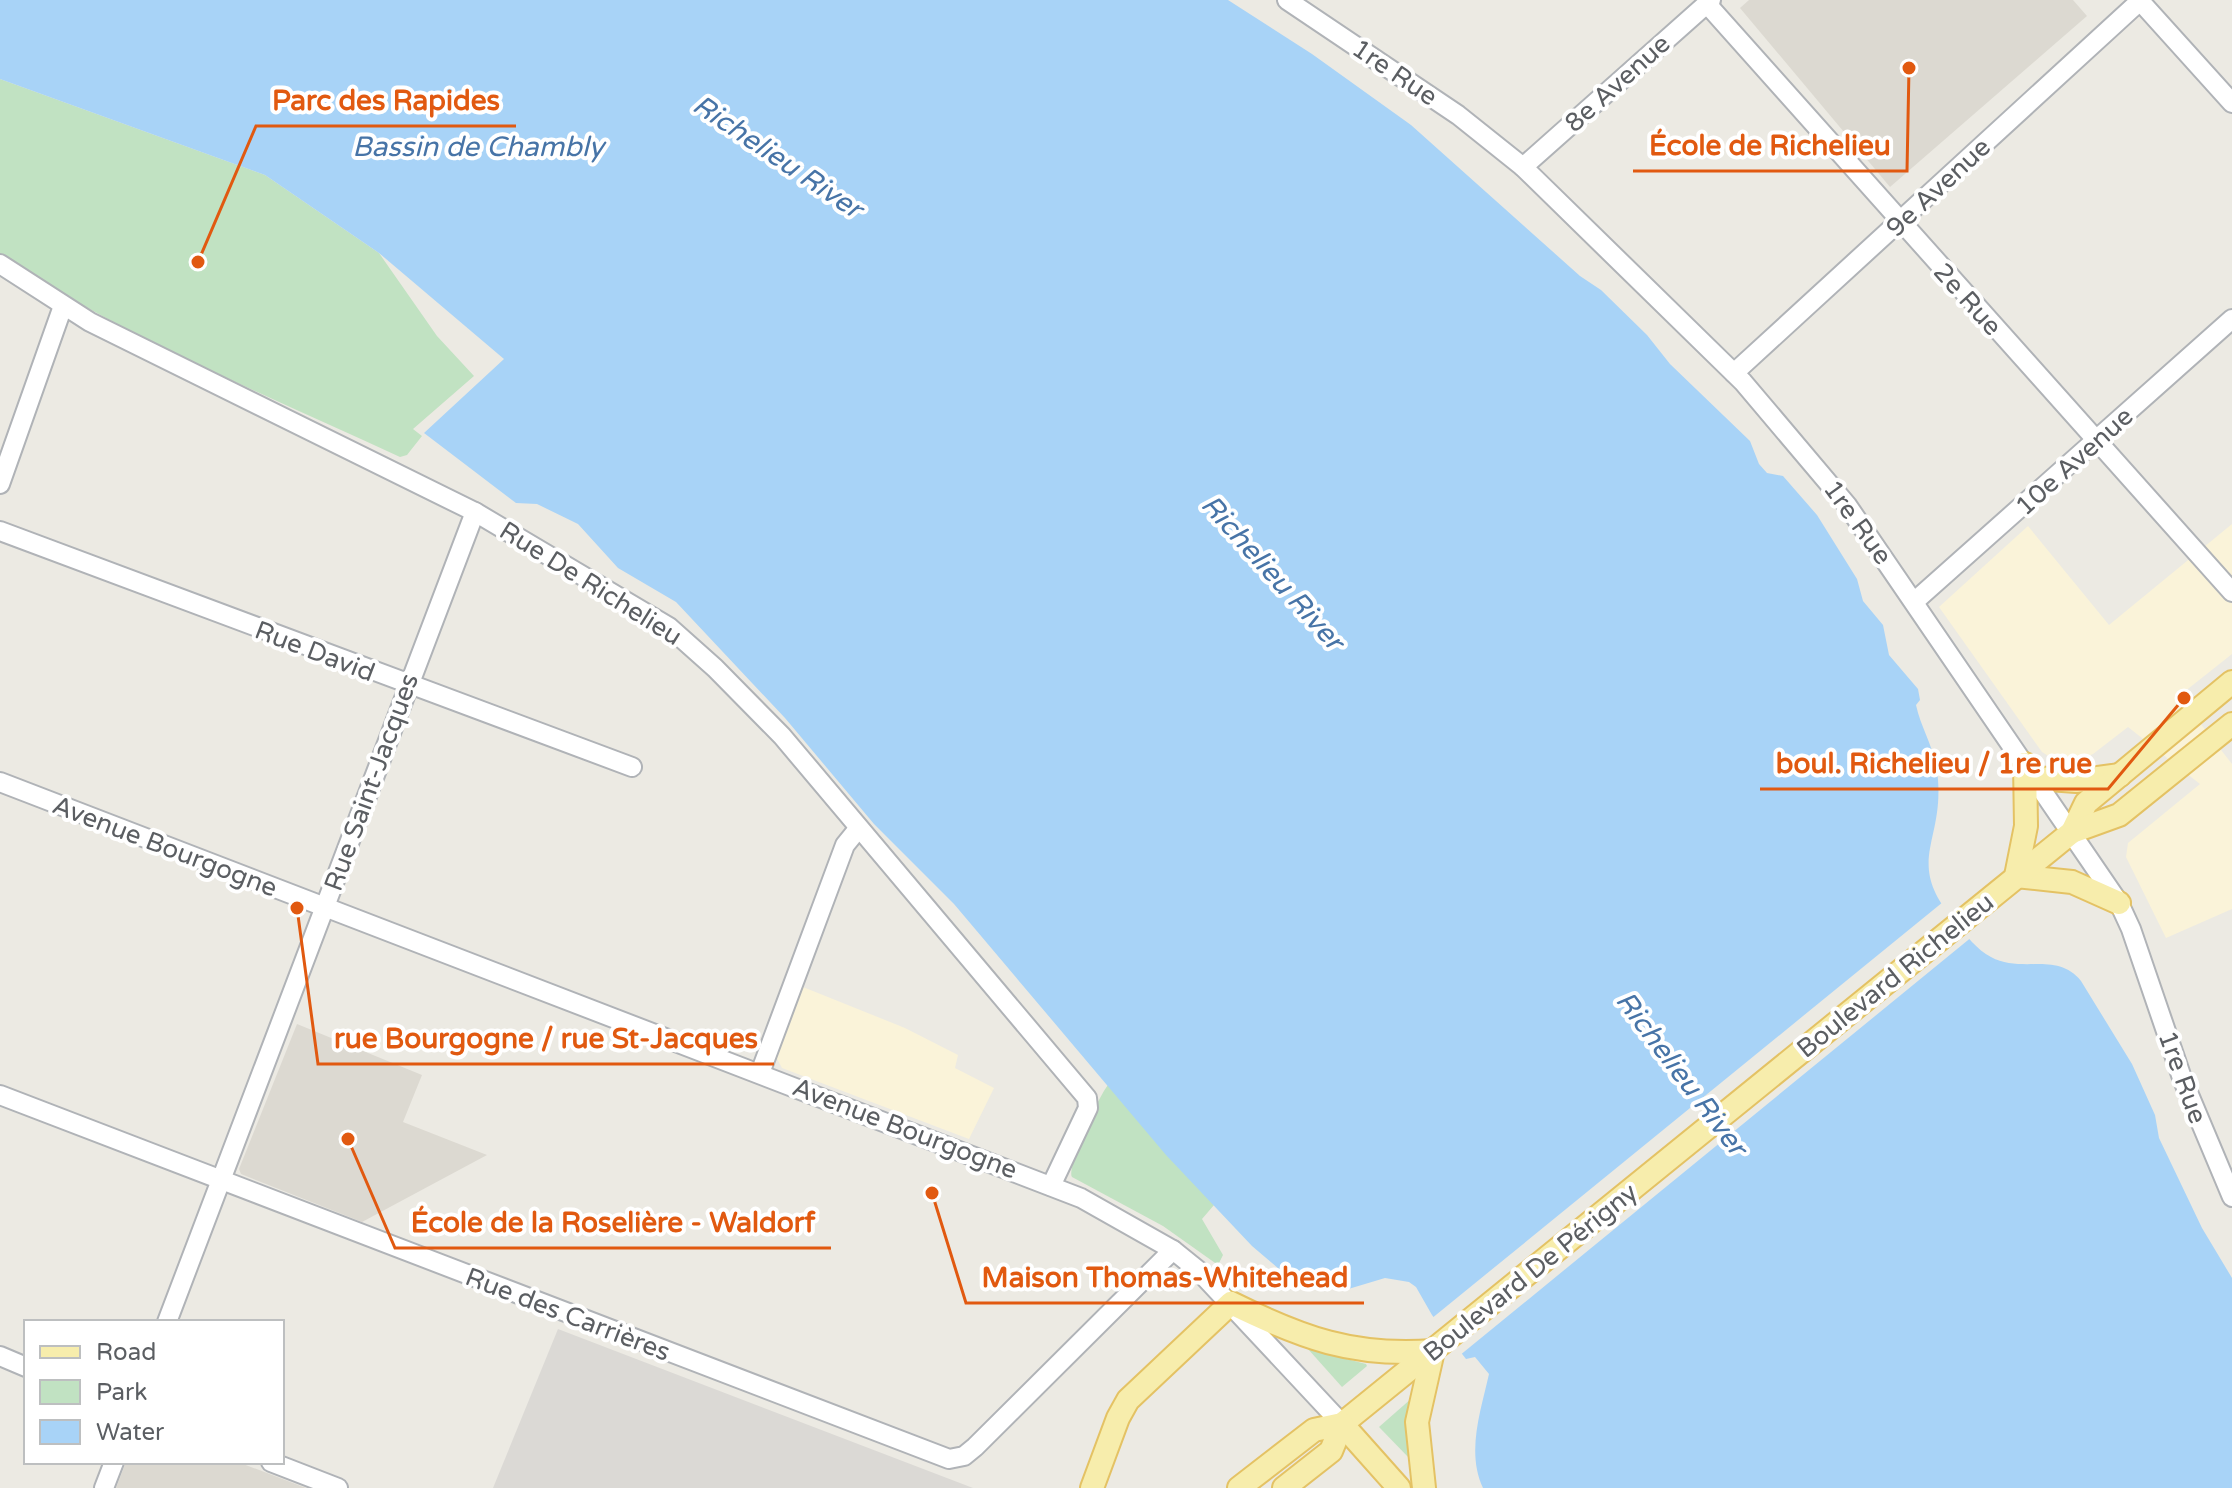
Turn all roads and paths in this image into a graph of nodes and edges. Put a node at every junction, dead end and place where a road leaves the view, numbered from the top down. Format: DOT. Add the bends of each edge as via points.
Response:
graph roads {
  1 [pos="1287,0"];
  2 [pos="2141,1"];
  3 [pos="1709,2"];
  4 [pos="2232,103"];
  5 [pos="1523,167"];
  6 [pos="1899,222"];
  7 [pos="0,264"];
  8 [pos="63,306"];
  9 [pos="2232,319"];
  10 [pos="1734,373"];
  11 [pos="2097,442"];
  12 [pos="0,484"];
  13 [pos="475,512"];
  14 [pos="0,531"];
  15 [pos="2232,592"];
  16 [pos="1915,601"];
  17 [pos="2232,682"];
  18 [pos="409,686"];
  19 [pos="2232,724"];
  20 [pos="632,767"];
  21 [pos="2030,771"];
  22 [pos="2121,775"];
  23 [pos="0,782"];
  24 [pos="858,829"];
  25 [pos="2072,832"];
  26 [pos="2016,876"];
  27 [pos="2119,903"];
  28 [pos="325,907"];
  29 [pos="760,1073"];
  30 [pos="0,1095"];
  31 [pos="1718,1119"];
  32 [pos="221,1181"];
  33 [pos="1051,1186"];
  34 [pos="2232,1197"];
  35 [pos="1173,1250"];
  36 [pos="1231,1303"];
  37 [pos="168,1320"];
  38 [pos="1433,1351"];
  39 [pos="0,1356"];
  40 [pos="24,1366"];
  41 [pos="1342,1424"];
  42 [pos="113,1464"];
  43 [pos="276,1464"];
  44 [pos="104,1488"];
  45 [pos="338,1488"];
  46 [pos="1092,1488"];
  47 [pos="1239,1488"];
  48 [pos="1284,1488"];
  49 [pos="1399,1488"];
  50 [pos="1424,1488"];
  1 -- 5 [label="street, 1re Rue" via="1458,115"];
  2 -- 4 [label="street"];
  2 -- 6 [label="street, 9e Avenue"];
  3 -- 5 [label="street, 8e Avenue"];
  3 -- 6 [label="street, 2e Rue"];
  5 -- 10 [label="street, 1re Rue"];
  6 -- 10 [label="street, 9e Avenue"];
  6 -- 11 [label="street, 2e Rue"];
  7 -- 8 [label="street, Rue De Richelieu"];
  8 -- 12 [label="street"];
  8 -- 13 [label="street, Rue De Richelieu"];
  9 -- 11 [label="street, 10e Avenue"];
  10 -- 16 [label="street, 1re Rue" via="1828,480"];
  11 -- 15 [label="street, 2e Rue"];
  11 -- 16 [label="street, 10e Avenue"];
  13 -- 18 [label="street, Rue Saint-Jacques"];
  13 -- 24 [label="street, Rue De Richelieu" via="639,606 682,637 772,724"];
  14 -- 18 [label="street, Rue David"];
  16 -- 21 [label="street, 1re Rue"];
  17 -- 22 [label="main road, Boulevard Richelieu"];
  18 -- 20 [label="street, Rue David"];
  18 -- 28 [label="street, Rue Saint-Jacques"];
  19 -- 25 [label="main road, Boulevard Richelieu" via="2119,815"];
  21 -- 22 [label="main road" via="2076,781"];
  21 -- 25 [label="street, 1re Rue"];
  21 -- 26 [label="main road"];
  22 -- 25 [label="main road, Boulevard Richelieu" via="2086,803"];
  23 -- 28 [label="street, Avenue Bourgogne"];
  24 -- 29 [label="street" via="845,845"];
  24 -- 33 [label="street, Rue De Richelieu" via="1087,1098 1088,1108"];
  25 -- 26 [label="main road, Boulevard Richelieu"];
  25 -- 27 [label="street, 1re Rue"];
  26 -- 27 [label="main road" via="2064,880"];
  26 -- 31 [label="main road, Boulevard Richelieu"];
  27 -- 34 [label="street, 1re Rue" via="2194,1112"];
  28 -- 29 [label="street, Avenue Bourgogne"];
  28 -- 32 [label="street, Rue Saint-Jacques"];
  29 -- 33 [label="street, Avenue Bourgogne"];
  30 -- 32 [label="street, Rue des Carrières"];
  31 -- 38 [label="main road, Boulevard De Périgny"];
  32 -- 35 [label="street, Rue des Carrières" via="940,1457 958,1458 975,1447"];
  32 -- 37 [label="street, Rue Saint-Jacques"];
  33 -- 35 [label="street, Avenue Bourgogne"];
  35 -- 36 [label="street, Avenue Bourgogne"];
  36 -- 38 [label="main road" via="1332,1346 1376,1354"];
  36 -- 41 [label="street, Avenue Bourgogne"];
  36 -- 46 [label="main road" via="1128,1400"];
  38 -- 41 [label="main road, Boulevard De Périgny"];
  38 -- 50 [label="main road" via="1417,1422"];
  39 -- 40 [label="street"];
  41 -- 47 [label="main road, Boulevard De Périgny" via="1314,1430"];
  41 -- 48 [label="main road, Boulevard De Périgny" via="1331,1451"];
  41 -- 49 [label="main road"];
  42 -- 44 [label="street"];
  43 -- 45 [label="street"];
}
